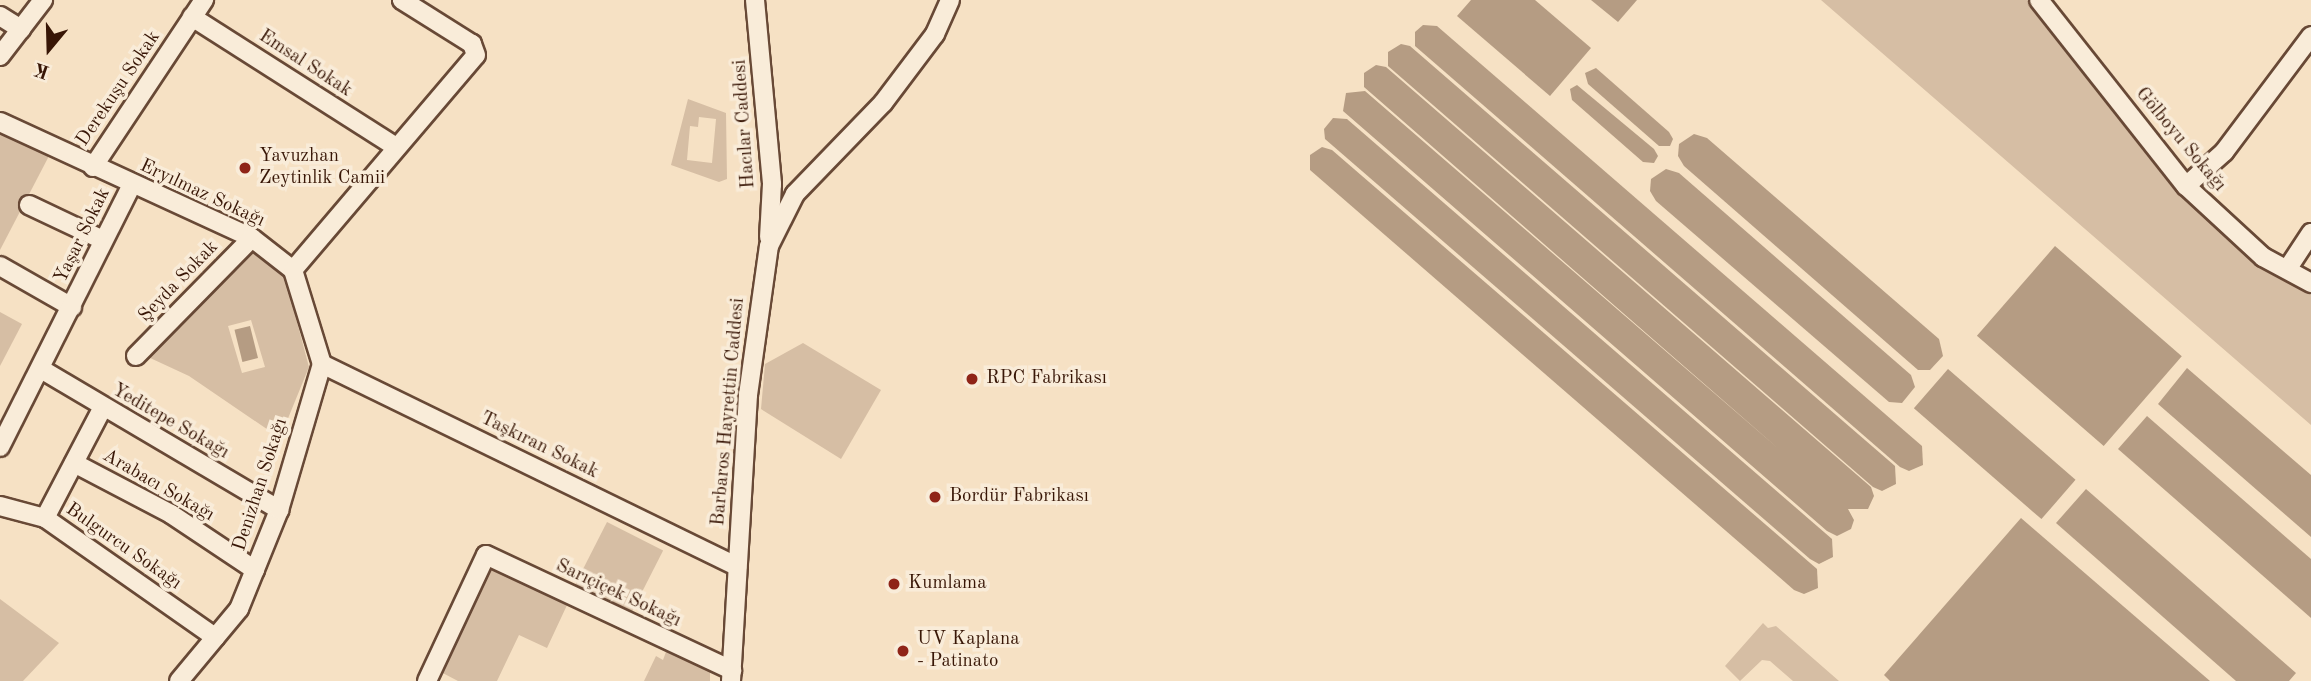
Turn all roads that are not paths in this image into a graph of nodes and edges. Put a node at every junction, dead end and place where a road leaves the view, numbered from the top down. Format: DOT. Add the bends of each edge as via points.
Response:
graph roads {
  1 [pos="43,0"];
  2 [pos="204,0"];
  3 [pos="402,0"];
  4 [pos="755,0"];
  5 [pos="950,0"];
  6 [pos="2039,0"];
  7 [pos="0,16"];
  8 [pos="192,17"];
  9 [pos="21,29"];
  10 [pos="2311,36"];
  11 [pos="0,56"];
  12 [pos="0,122"];
  13 [pos="396,147"];
  14 [pos="93,167"];
  15 [pos="132,184"];
  16 [pos="2186,186"];
  17 [pos="29,205"];
  18 [pos="2311,233"];
  19 [pos="251,238"];
  20 [pos="103,240"];
  21 [pos="769,246"];
  22 [pos="0,267"];
  23 [pos="2288,268"];
  24 [pos="293,270"];
  25 [pos="2311,283"];
  26 [pos="72,307"];
  27 [pos="136,356"];
  28 [pos="322,364"];
  29 [pos="41,369"];
  30 [pos="103,407"];
  31 [pos="6,420"];
  32 [pos="0,447"];
  33 [pos="74,463"];
  34 [pos="0,506"];
  35 [pos="279,510"];
  36 [pos="45,518"];
  37 [pos="737,566"];
  38 [pos="255,570"];
  39 [pos="215,637"];
  40 [pos="731,675"];
  41 [pos="179,681"];
  42 [pos="427,681"];
  1 -- 9 [label="street"];
  2 -- 8 [label="street, Derekuşu Sokak"];
  3 -- 13 [label="street" via="472,44 476,55"];
  4 -- 21 [label="street, Hacılar Caddesi" via="772,184"];
  5 -- 21 [label="street, Barbaros Hayrettin Caddesi" via="935,34 883,103 795,194"];
  6 -- 16 [label="street, Gölboyu Sokağı"];
  7 -- 9 [label="street"];
  8 -- 13 [label="street, Emsal Sokak"];
  8 -- 14 [label="street, Derekuşu Sokak"];
  9 -- 11 [label="street"];
  10 -- 16 [label="street" via="2224,152"];
  12 -- 14 [label="street, Eryılmaz Sokağı"];
  13 -- 24 [label="street"];
  14 -- 15 [label="street, Eryılmaz Sokağı"];
  15 -- 19 [label="street, Eryılmaz Sokağı"];
  15 -- 20 [label="street, Yaşar Sokak"];
  16 -- 23 [label="street, Gölboyu Sokağı" via="2263,257"];
  17 -- 20 [label="street"];
  18 -- 23 [label="street"];
  19 -- 24 [label="street, Eryılmaz Sokağı"];
  19 -- 27 [label="street, Şeyda Sokak"];
  20 -- 26 [label="street, Yaşar Sokak"];
  21 -- 37 [label="street, Barbaros Hayrettin Caddesi" via="748,395"];
  22 -- 26 [label="street"];
  23 -- 25 [label="street, Gölboyu Sokağı"];
  24 -- 28 [label="street"];
  26 -- 29 [label="street, Yaşar Sokak"];
  28 -- 35 [label="street, Denizhan Sokağı"];
  28 -- 37 [label="street, Taşkıran Sokak"];
  29 -- 30 [label="street, Yeditepe Sokağı"];
  29 -- 31 [label="street, Yaşar Sokak"];
  30 -- 33 [label="street"];
  30 -- 35 [label="street, Yeditepe Sokağı"];
  31 -- 32 [label="street, Yaşar Sokak"];
  33 -- 36 [label="street"];
  33 -- 38 [label="street, Arabacı Sokağı" via="172,514"];
  34 -- 36 [label="street, Bulgurcu Sokağı"];
  35 -- 38 [label="street, Denizhan Sokağı"];
  36 -- 39 [label="street, Bulgurcu Sokağı"];
  37 -- 40 [label="street, Barbaros Hayrettin Caddesi"];
  38 -- 39 [label="street, Denizhan Sokağı" via="239,609"];
  39 -- 41 [label="street, Denizhan Sokağı"];
  40 -- 42 [label="street, Sarıçiçek Sokağı" via="486,555"];
}
